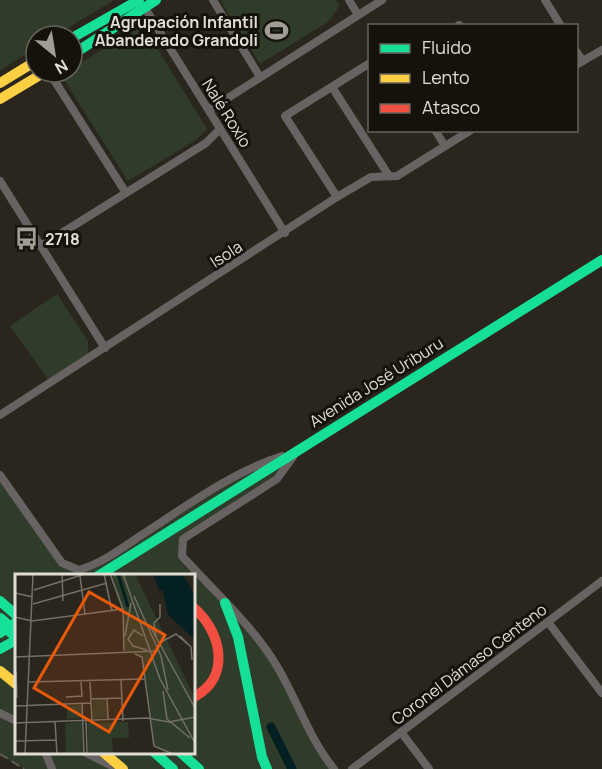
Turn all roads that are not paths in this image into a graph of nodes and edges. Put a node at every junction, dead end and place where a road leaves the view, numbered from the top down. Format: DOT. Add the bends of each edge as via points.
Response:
graph roads {
  1 [pos="213,0"];
  2 [pos="349,0"];
  3 [pos="382,0"];
  4 [pos="545,0"];
  5 [pos="147,3"];
  6 [pos="358,15"];
  7 [pos="560,24"];
  8 [pos="84,32"];
  9 [pos="84,47"];
  10 [pos="602,50"];
  11 [pos="580,63"];
  12 [pos="368,64"];
  13 [pos="24,68"];
  14 [pos="260,77"];
  15 [pos="0,83"];
  16 [pos="26,84"];
  17 [pos="55,84"];
  18 [pos="332,87"];
  19 [pos="0,99"];
  20 [pos="209,110"];
  21 [pos="220,129"];
  22 [pos="436,132"];
  23 [pos="468,132"];
  24 [pos="445,146"];
  25 [pos="389,176"];
  26 [pos="0,181"];
  27 [pos="126,193"];
  28 [pos="337,197"];
  29 [pos="285,233"];
  30 [pos="41,246"];
  31 [pos="602,260"];
  32 [pos="105,348"];
  33 [pos="0,415"];
  34 [pos="297,451"];
  35 [pos="0,475"];
  36 [pos="168,533"];
  37 [pos="101,574"];
  38 [pos="115,574"];
  39 [pos="602,582"];
  40 [pos="0,601"];
  41 [pos="225,603"];
  42 [pos="195,609"];
  43 [pos="15,614"];
  44 [pos="0,620"];
  45 [pos="549,622"];
  46 [pos="15,623"];
  47 [pos="0,633"];
  48 [pos="15,634"];
  49 [pos="15,641"];
  50 [pos="0,649"];
  51 [pos="0,671"];
  52 [pos="15,683"];
  53 [pos="602,693"];
  54 [pos="195,696"];
  55 [pos="0,714"];
  56 [pos="15,721"];
  57 [pos="401,732"];
  58 [pos="45,754"];
  59 [pos="86,754"];
  60 [pos="104,754"];
  61 [pos="155,754"];
  62 [pos="181,754"];
  63 [pos="52,769"];
  64 [pos="117,769"];
  65 [pos="123,769"];
  66 [pos="173,769"];
  67 [pos="199,769"];
  68 [pos="267,769"];
  69 [pos="334,769"];
  70 [pos="352,769"];
  71 [pos="429,769"];
  1 -- 14 [label="street"];
  2 -- 6 [label="street"];
  3 -- 6 [label="street"];
  4 -- 7 [label="street"];
  5 -- 8 [label="main road"];
  5 -- 9 [label="main road"];
  5 -- 20 [label="street, Nalé Roxlo"];
  6 -- 14 [label="street"];
  10 -- 11 [label="street"];
  12 -- 18 [label="street"];
  13 -- 15 [label="main road"];
  14 -- 20 [label="street"];
  16 -- 19 [label="main road"];
  17 -- 27 [label="street"];
  18 -- 25 [label="street"];
  18 -- 28 [label="street" via="285,116"];
  20 -- 21 [label="street, Nalé Roxlo"];
  21 -- 27 [label="street" via="206,143"];
  21 -- 29 [label="street, Nalé Roxlo"];
  22 -- 24 [label="street"];
  23 -- 24 [label="street, Isola"];
  24 -- 25 [label="street, Isola" via="397,176"];
  25 -- 28 [label="street, Isola" via="371,177"];
  26 -- 30 [label="street"];
  27 -- 30 [label="street"];
  28 -- 29 [label="street, Isola"];
  29 -- 32 [label="street, Isola"];
  30 -- 32 [label="street"];
  31 -- 34 [label="main road, Avenida José Uriburu"];
  32 -- 33 [label="street, Isola"];
  34 -- 35 [label="street" via="262,462 103,560 79,570 62,563"];
  34 -- 36 [label="main road, Avenida José Uriburu"];
  34 -- 41 [label="street" via="277,479 183,540 182,556"];
  36 -- 37 [label="main road, Avenida José Uriburu"];
  36 -- 38 [label="main road, Avenida José Uriburu"];
  39 -- 45 [label="street, Coronel Dámaso Centeno"];
  40 -- 43 [label="main road"];
  41 -- 68 [label="main road" via="238,637"];
  41 -- 69 [label="street" via="278,668 318,749"];
  42 -- 54 [label="main road" via="206,616 219,639 220,660 211,682"];
  44 -- 48 [label="main road, bridge"];
  45 -- 53 [label="street"];
  45 -- 57 [label="street, Coronel Dámaso Centeno"];
  46 -- 47 [label="main road"];
  49 -- 50 [label="main road"];
  51 -- 52 [label="main road"];
  55 -- 56 [label="street"];
  57 -- 70 [label="street, Coronel Dámaso Centeno"];
  57 -- 71 [label="street"];
  58 -- 63 [label="street"];
  59 -- 64 [label="street"];
  60 -- 65 [label="main road"];
  61 -- 66 [label="main road"];
  62 -- 67 [label="main road"];
}
